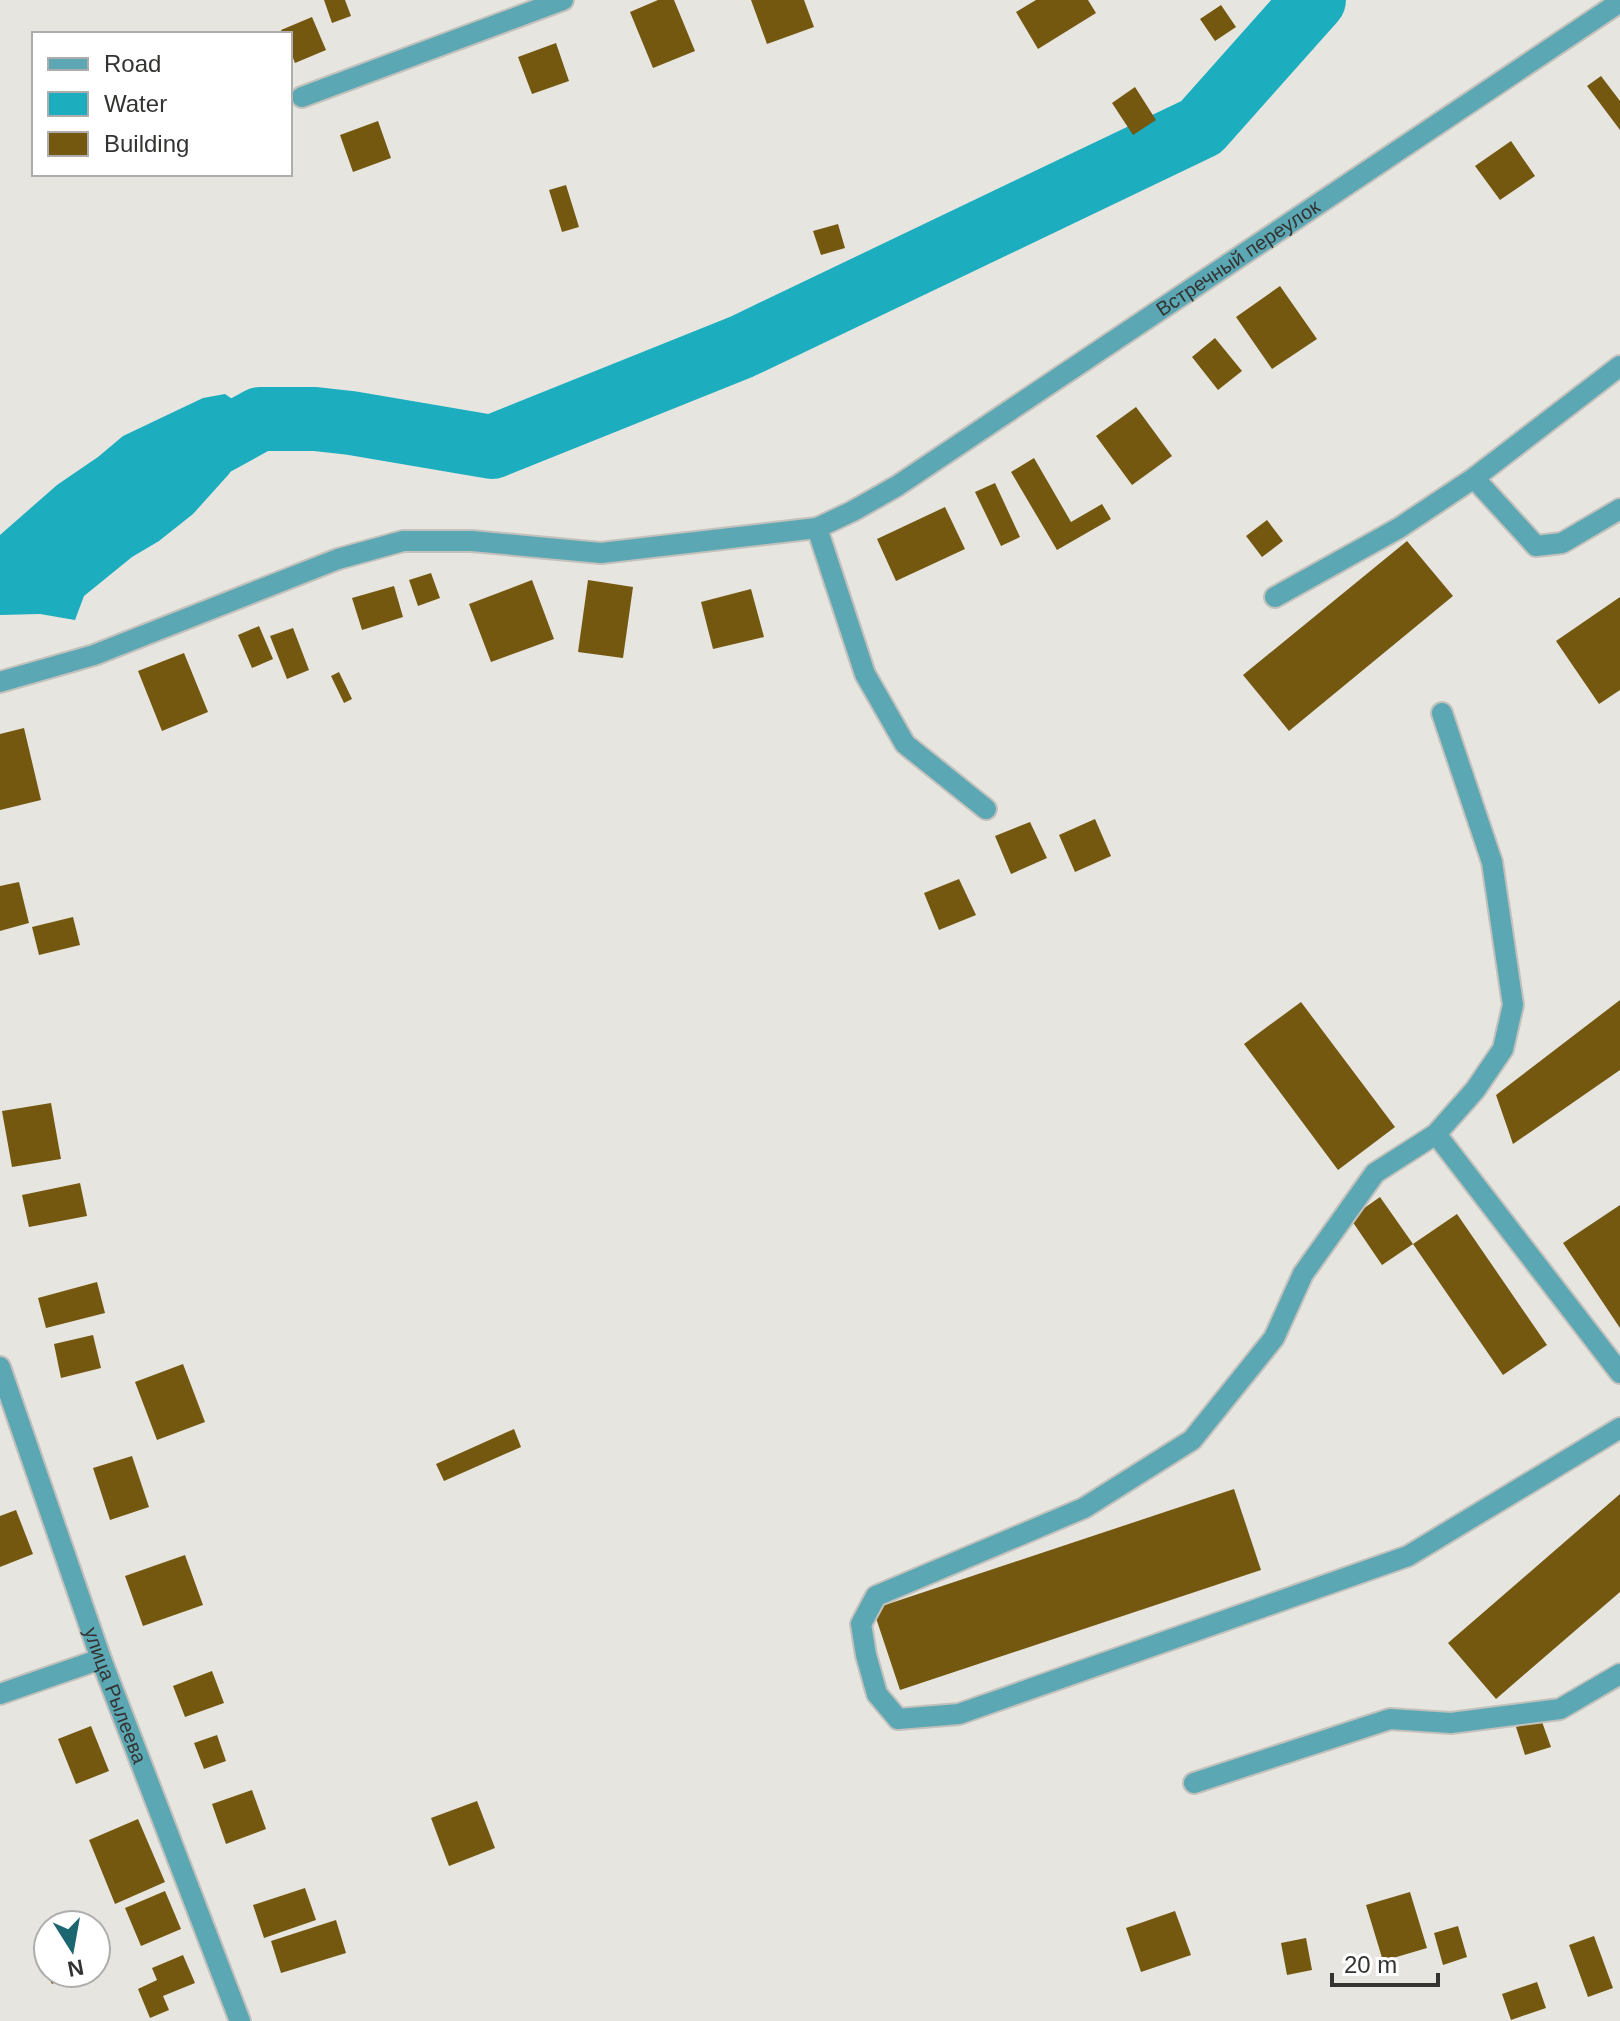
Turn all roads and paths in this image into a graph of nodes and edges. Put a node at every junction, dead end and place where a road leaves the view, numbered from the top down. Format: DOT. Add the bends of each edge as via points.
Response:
graph roads {
  1 [pos="563,0"];
  2 [pos="1620,2"];
  3 [pos="302,97"];
  4 [pos="1618,371"];
  5 [pos="1474,478"];
  6 [pos="1620,509"];
  7 [pos="817,528"];
  8 [pos="1275,597"];
  9 [pos="0,682"];
  10 [pos="1442,713"];
  11 [pos="986,809"];
  12 [pos="1436,1134"];
  13 [pos="0,1367"];
  14 [pos="1620,1373"];
  15 [pos="1620,1428"];
  16 [pos="101,1659"];
  17 [pos="1620,1674"];
  18 [pos="0,1694"];
  19 [pos="1194,1783"];
  20 [pos="240,2021"];
  1 -- 3 [label="street"];
  2 -- 7 [label="street, Встречный переулок" via="897,486"];
  4 -- 5 [label="street"];
  5 -- 6 [label="street" via="1536,546 1562,543"];
  5 -- 8 [label="street" via="1399,528"];
  7 -- 9 [label="street, Встречный переулок" via="601,553 472,541 403,541 338,559 94,655"];
  7 -- 11 [label="street" via="865,674 905,744"];
  10 -- 12 [label="street" via="1492,862 1513,1005 1503,1049"];
  12 -- 14 [label="street"];
  12 -- 15 [label="street" via="1375,1173 1303,1274 1274,1338 1192,1440 1084,1508 876,1596 861,1624 877,1694 898,1719 959,1714 1408,1556"];
  13 -- 16 [label="street, улица Рылеева"];
  16 -- 18 [label="street"];
  16 -- 20 [label="street, улица Рылеева"];
  17 -- 19 [label="street" via="1560,1709 1451,1723 1390,1719"];
}
